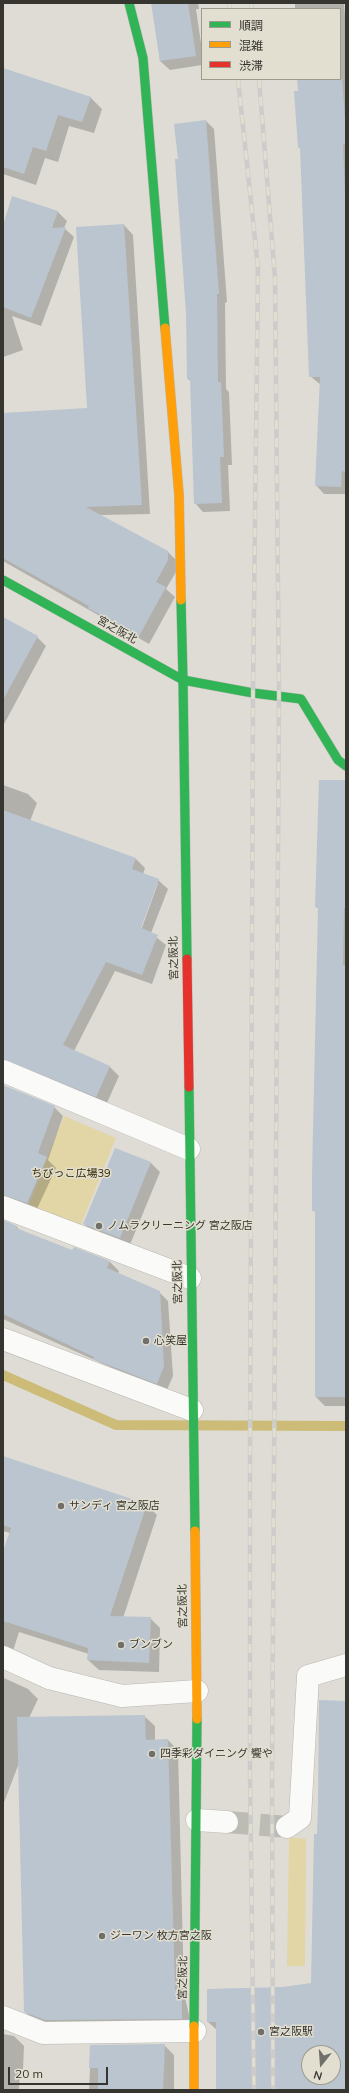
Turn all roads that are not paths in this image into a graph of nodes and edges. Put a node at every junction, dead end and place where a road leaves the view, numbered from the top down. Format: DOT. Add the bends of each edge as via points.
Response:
graph roads {
  1 [pos="129,3"];
  2 [pos="3,580"];
  3 [pos="183,680"];
  4 [pos="346,766"];
  5 [pos="3,1072"];
  6 [pos="189,1149"];
  7 [pos="3,1207"];
  8 [pos="190,1278"];
  9 [pos="3,1339"];
  10 [pos="192,1411"];
  11 [pos="3,1657"];
  12 [pos="346,1665"];
  13 [pos="197,1691"];
  14 [pos="197,1820"];
  15 [pos="227,1822"];
  16 [pos="287,1827"];
  17 [pos="3,2017"];
  18 [pos="195,2031"];
  19 [pos="194,2090"];
  1 -- 3 [label="street" via="143,58 178,487"];
  2 -- 3 [label="street, 宮之阪北"];
  3 -- 4 [label="street" via="301,699 338,760"];
  3 -- 6 [label="street, 宮之阪北"];
  5 -- 6 [label="street"];
  6 -- 8 [label="street, 宮之阪北"];
  7 -- 8 [label="street"];
  8 -- 10 [label="street, 宮之阪北"];
  9 -- 10 [label="street"];
  10 -- 13 [label="street, 宮之阪北"];
  11 -- 13 [label="street" via="49,1678 122,1696"];
  12 -- 16 [label="street" via="308,1676 300,1818"];
  13 -- 14 [label="street, 宮之阪北"];
  14 -- 15 [label="street"];
  14 -- 18 [label="street, 宮之阪北"];
  17 -- 18 [label="street" via="43,2033"];
  18 -- 19 [label="street, 宮之阪北"];
}
